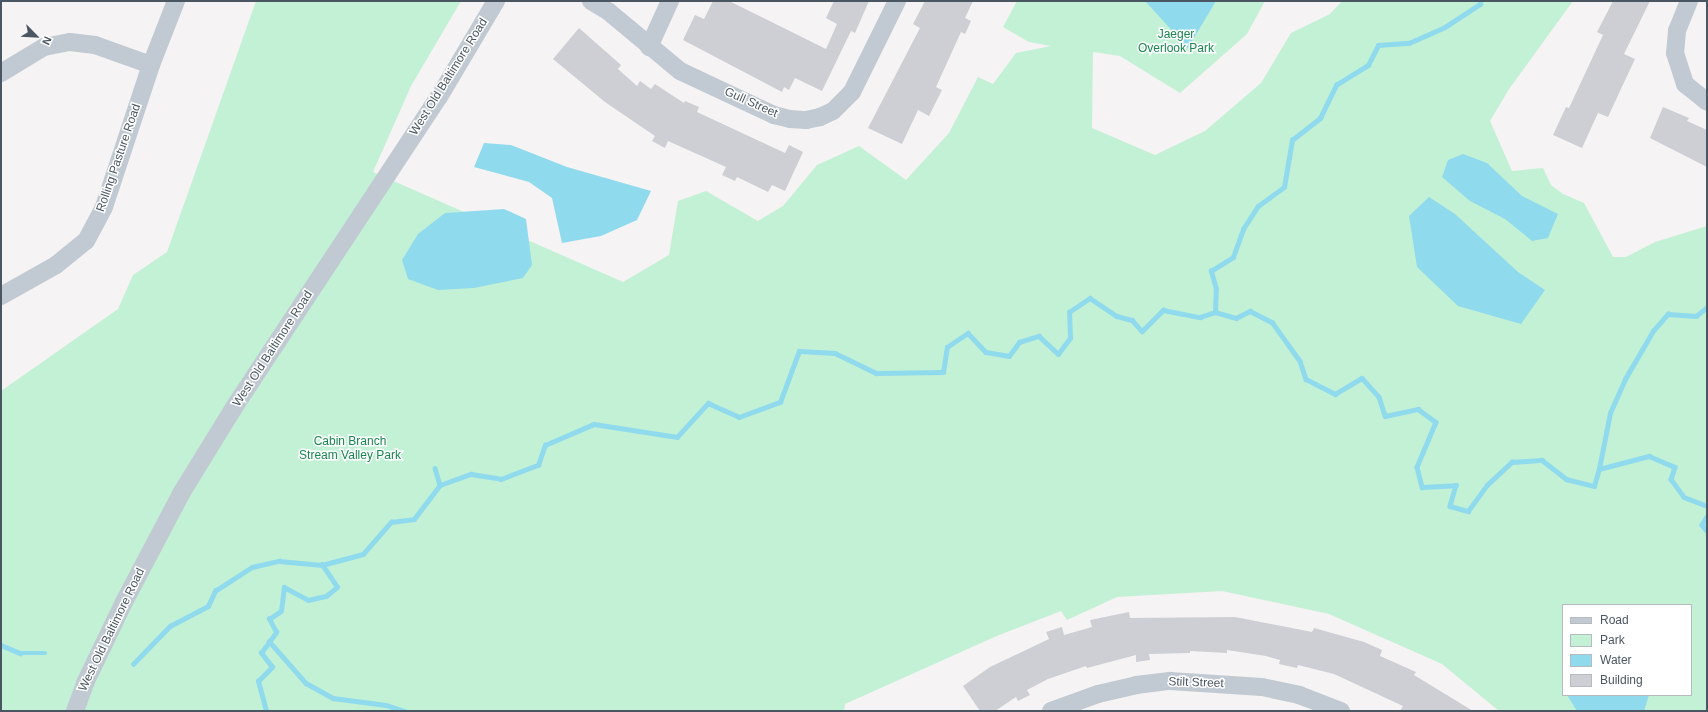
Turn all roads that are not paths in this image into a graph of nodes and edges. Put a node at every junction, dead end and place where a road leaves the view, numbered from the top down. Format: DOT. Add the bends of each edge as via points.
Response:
graph roads {
  1 [pos="176,1"];
  2 [pos="496,1"];
  3 [pos="591,1"];
  4 [pos="670,1"];
  5 [pos="896,1"];
  6 [pos="1690,1"];
  7 [pos="648,47"];
  8 [pos="151,65"];
  9 [pos="1,73"];
  10 [pos="1707,102"];
  11 [pos="1,296"];
  12 [pos="75,711"];
  13 [pos="1051,711"];
  14 [pos="1341,711"];
  1 -- 8 [label="street, Rolling Pasture Road"];
  2 -- 12 [label="street, West Old Baltimore Road" via="439,97 233,409 182,492 124,602 85,683"];
  3 -- 7 [label="street, Gull Street" via="609,12"];
  4 -- 7 [label="street"];
  5 -- 7 [label="street, Gull Street" via="852,92 833,111 820,117 790,119 774,115 680,71"];
  6 -- 10 [label="street" via="1677,31 1675,53 1685,84"];
  8 -- 9 [label="street" via="95,45 70,42 44,47"];
  8 -- 11 [label="street, Rolling Pasture Road" via="104,208 86,241 56,265"];
  13 -- 14 [label="street, Stilt Street" via="1098,694 1136,685 1170,681 1262,687 1299,696"];
}
